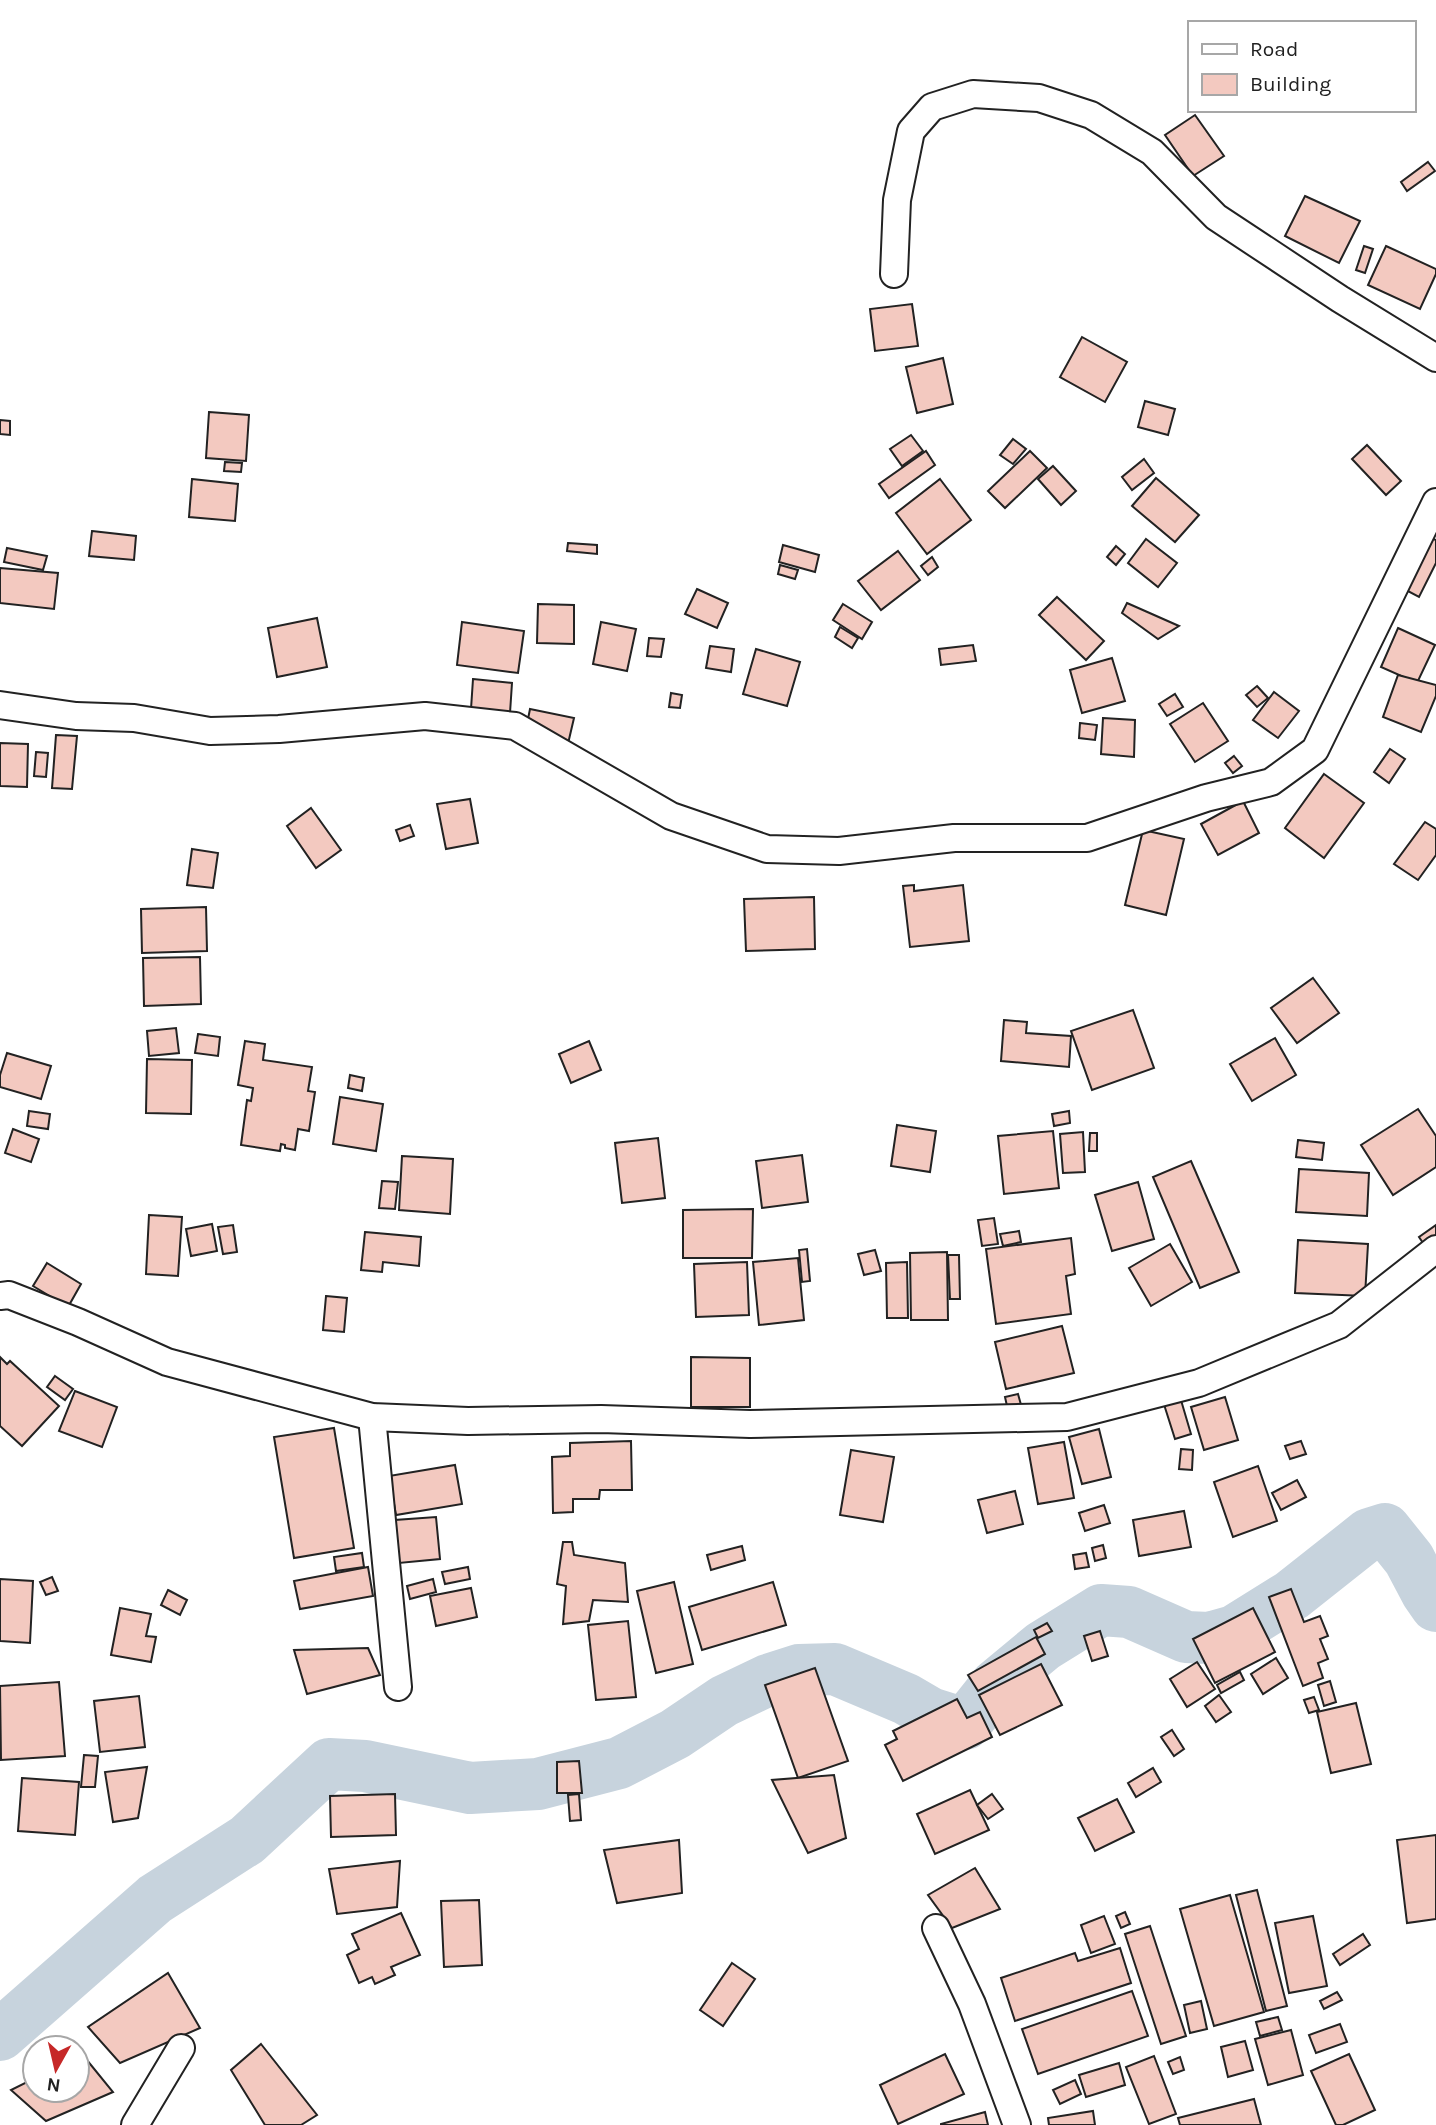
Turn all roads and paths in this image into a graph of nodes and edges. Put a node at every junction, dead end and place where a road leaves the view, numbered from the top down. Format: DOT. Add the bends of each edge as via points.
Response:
graph roads {
  1 [pos="894,274"];
  2 [pos="1436,358"];
  3 [pos="1436,502"];
  4 [pos="0,705"];
  5 [pos="1436,1249"];
  6 [pos="0,1296"];
  7 [pos="372,1417"];
  8 [pos="398,1687"];
  9 [pos="936,1928"];
  10 [pos="181,2048"];
  11 [pos="135,2125"];
  12 [pos="1017,2125"];
  1 -- 2 [label="street" via="897,200 911,131 932,107 973,94 1039,98 1091,115 1152,152 1216,218"];
  3 -- 4 [label="street" via="1315,750 1270,782 1087,838 954,838 839,851 767,849 671,816 515,726 425,716 210,730"];
  5 -- 7 [label="street" via="1339,1325 1199,1383 1067,1417 750,1424"];
  6 -- 7 [label="street" via="9,1295 66,1317 167,1362"];
  7 -- 8 [label="street"];
  9 -- 12 [label="street" via="972,2004"];
  10 -- 11 [label="street"];
}
